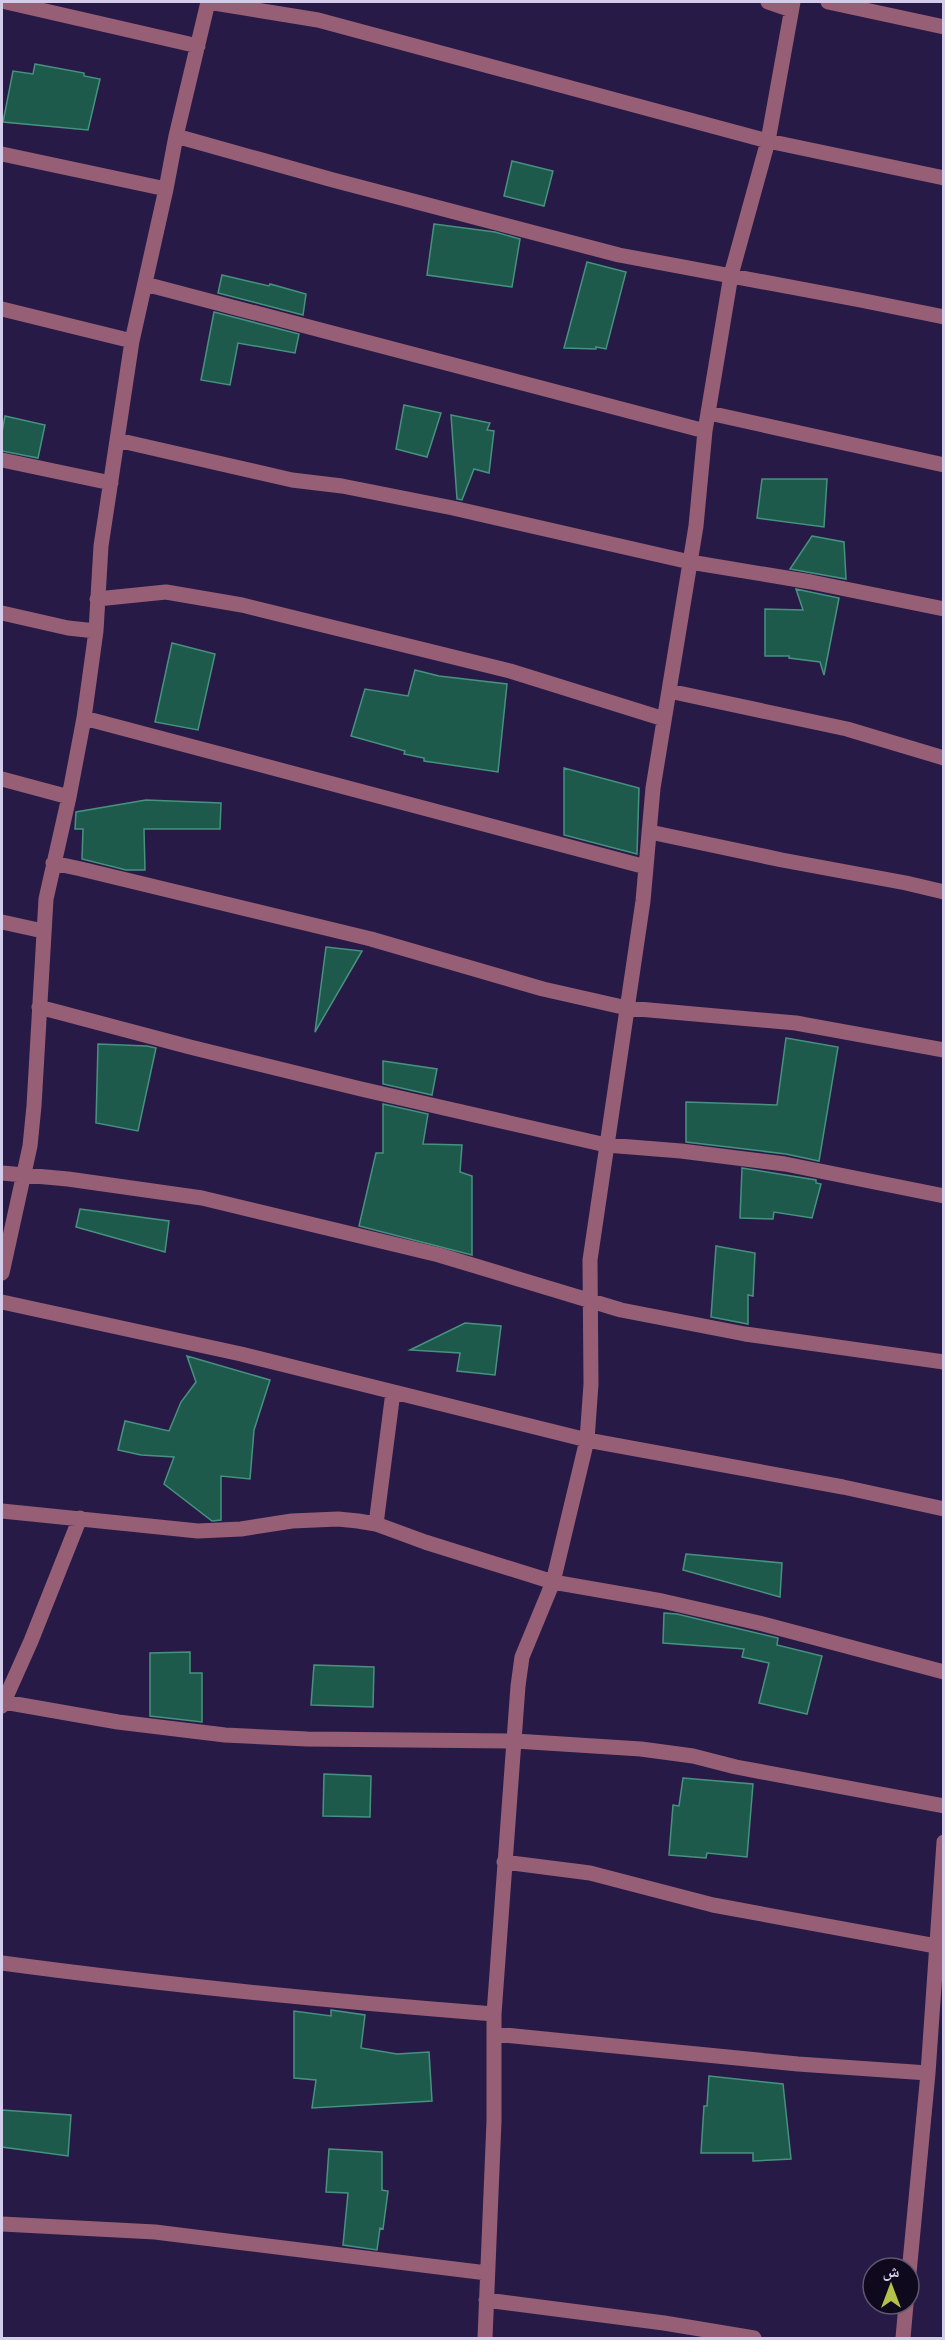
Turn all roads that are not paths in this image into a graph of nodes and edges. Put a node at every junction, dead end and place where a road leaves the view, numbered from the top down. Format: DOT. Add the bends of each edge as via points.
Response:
graph roads {
  1 [pos="6,2"];
  2 [pos="208,2"];
  3 [pos="768,2"];
  4 [pos="828,2"];
  5 [pos="792,6"];
  6 [pos="944,27"];
  7 [pos="198,46"];
  8 [pos="176,136"];
  9 [pos="768,141"];
  10 [pos="2,154"];
  11 [pos="944,178"];
  12 [pos="166,189"];
  13 [pos="731,275"];
  14 [pos="145,284"];
  15 [pos="2,309"];
  16 [pos="944,317"];
  17 [pos="132,341"];
  18 [pos="709,414"];
  19 [pos="705,431"];
  20 [pos="117,440"];
  21 [pos="2,460"];
  22 [pos="944,465"];
  23 [pos="111,483"];
  24 [pos="690,562"];
  25 [pos="97,600"];
  26 [pos="944,609"];
  27 [pos="2,613"];
  28 [pos="96,631"];
  29 [pos="669,691"];
  30 [pos="84,718"];
  31 [pos="664,719"];
  32 [pos="944,758"];
  33 [pos="2,779"];
  34 [pos="69,797"];
  35 [pos="650,832"];
  36 [pos="52,863"];
  37 [pos="646,867"];
  38 [pos="944,892"];
  39 [pos="2,922"];
  40 [pos="43,931"];
  41 [pos="39,1007"];
  42 [pos="627,1008"];
  43 [pos="944,1050"];
  44 [pos="606,1145"];
  45 [pos="2,1173"];
  46 [pos="24,1173"];
  47 [pos="944,1197"];
  48 [pos="2,1273"];
  49 [pos="591,1301"];
  50 [pos="2,1302"];
  51 [pos="944,1362"];
  52 [pos="393,1392"];
  53 [pos="587,1440"];
  54 [pos="944,1509"];
  55 [pos="2,1511"];
  56 [pos="80,1518"];
  57 [pos="376,1524"];
  58 [pos="553,1582"];
  59 [pos="944,1672"];
  60 [pos="3,1704"];
  61 [pos="515,1741"];
  62 [pos="944,1806"];
  63 [pos="944,1842"];
  64 [pos="504,1862"];
  65 [pos="936,1946"];
  66 [pos="2,1963"];
  67 [pos="494,2014"];
  68 [pos="494,2034"];
  69 [pos="928,2073"];
  70 [pos="2,2224"];
  71 [pos="911,2256"];
  72 [pos="487,2273"];
  73 [pos="486,2300"];
  74 [pos="905,2316"];
  75 [pos="485,2338"];
  76 [pos="754,2338"];
  77 [pos="903,2338"];
  1 -- 7 [label="street"];
  2 -- 7 [label="street"];
  2 -- 9 [label="street" via="318,20"];
  3 -- 5 [label="street"];
  4 -- 6 [label="street"];
  5 -- 9 [label="street"];
  7 -- 8 [label="street"];
  8 -- 12 [label="street"];
  8 -- 13 [label="street" via="619,255"];
  9 -- 11 [label="street"];
  9 -- 13 [label="street"];
  10 -- 12 [label="street"];
  12 -- 14 [label="street"];
  13 -- 16 [label="street"];
  13 -- 18 [label="street"];
  14 -- 17 [label="street"];
  14 -- 19 [label="street"];
  15 -- 17 [label="street"];
  17 -- 20 [label="street"];
  18 -- 19 [label="street"];
  18 -- 22 [label="street"];
  19 -- 24 [label="street"];
  20 -- 23 [label="street"];
  20 -- 24 [label="street" via="292,480 453,508"];
  21 -- 23 [label="street"];
  23 -- 25 [label="street"];
  24 -- 26 [label="street"];
  24 -- 29 [label="street"];
  25 -- 28 [label="street"];
  25 -- 31 [label="street" via="166,592 242,605 510,671"];
  27 -- 28 [label="street"];
  28 -- 30 [label="street"];
  29 -- 31 [label="street"];
  29 -- 32 [label="street" via="847,729"];
  30 -- 34 [label="street"];
  30 -- 37 [label="street"];
  31 -- 35 [label="street"];
  33 -- 34 [label="street"];
  34 -- 36 [label="street"];
  35 -- 37 [label="street"];
  35 -- 38 [label="street"];
  36 -- 40 [label="street"];
  36 -- 42 [label="street" via="371,939 543,989"];
  37 -- 42 [label="street"];
  39 -- 40 [label="street"];
  40 -- 41 [label="street"];
  41 -- 44 [label="street" via="350,1086"];
  41 -- 46 [label="street" via="34,1106"];
  42 -- 43 [label="street" via="796,1023"];
  42 -- 44 [label="street"];
  44 -- 47 [label="street" via="785,1164"];
  44 -- 49 [label="street" via="590,1260"];
  45 -- 46 [label="street"];
  46 -- 48 [label="street"];
  46 -- 49 [label="street" via="202,1198 439,1255"];
  49 -- 51 [label="street" via="734,1332"];
  49 -- 53 [label="street"];
  50 -- 52 [label="street"];
  52 -- 53 [label="street"];
  52 -- 57 [label="street"];
  53 -- 54 [label="street"];
  53 -- 58 [label="street"];
  55 -- 56 [label="street"];
  56 -- 57 [label="street" via="198,1531 304,1520"];
  56 -- 60 [label="street"];
  57 -- 58 [label="street"];
  58 -- 59 [label="street" via="763,1624"];
  58 -- 61 [label="street" via="522,1657"];
  60 -- 61 [label="street" via="225,1735"];
  61 -- 62 [label="street" via="693,1756"];
  61 -- 64 [label="street"];
  63 -- 65 [label="street"];
  64 -- 65 [label="street" via="590,1873 713,1905"];
  64 -- 67 [label="street"];
  65 -- 69 [label="street"];
  66 -- 67 [label="street" via="150,1983"];
  67 -- 68 [label="street"];
  68 -- 69 [label="street"];
  68 -- 72 [label="street"];
  69 -- 71 [label="street"];
  70 -- 72 [label="street" via="155,2232"];
  72 -- 73 [label="street"];
  73 -- 75 [label="street"];
  73 -- 76 [label="street"];
  74 -- 77 [label="street"];
}
